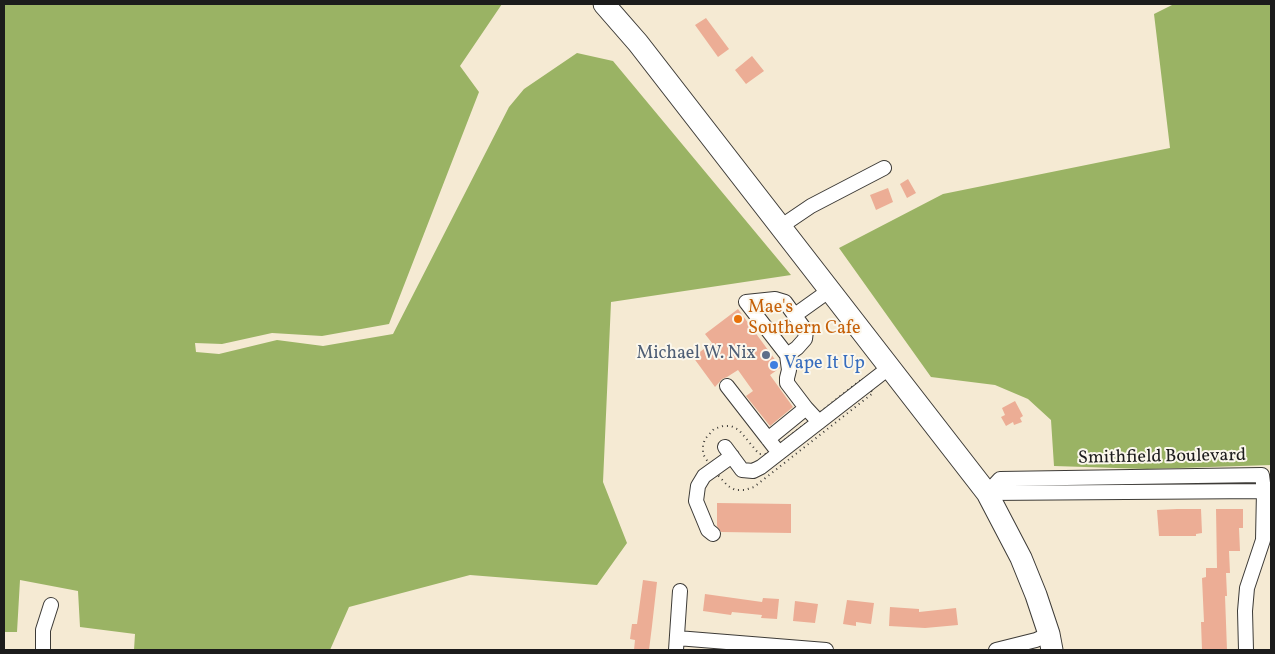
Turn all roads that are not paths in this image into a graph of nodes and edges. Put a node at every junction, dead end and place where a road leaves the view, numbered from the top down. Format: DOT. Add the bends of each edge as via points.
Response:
graph roads {
  1 [pos="611,6"];
  2 [pos="884,168"];
  3 [pos="780,227"];
  4 [pos="830,290"];
  5 [pos="795,315"];
  6 [pos="787,355"];
  7 [pos="890,367"];
  8 [pos="727,386"];
  9 [pos="806,408"];
  10 [pos="819,422"];
  11 [pos="768,439"];
  12 [pos="779,453"];
  13 [pos="987,493"];
  14 [pos="714,534"];
  15 [pos="680,591"];
  16 [pos="50,605"];
  17 [pos="1050,642"];
  18 [pos="676,644"];
  19 [pos="43,650"];
  20 [pos="826,650"];
  21 [pos="996,650"];
  22 [pos="1246,650"];
  1 -- 3 [label="highway"];
  2 -- 3 [label="street" via="810,206"];
  3 -- 4 [label="highway"];
  4 -- 5 [label="street"];
  4 -- 7 [label="highway"];
  5 -- 6 [label="street" via="806,331 805,339"];
  5 -- 6 [label="street" via="785,302 775,299 746,302"];
  6 -- 9 [label="street" via="789,370 786,378"];
  7 -- 10 [label="street"];
  7 -- 13 [label="highway"];
  8 -- 11 [label="street"];
  9 -- 10 [label="street"];
  9 -- 11 [label="street"];
  10 -- 12 [label="street"];
  11 -- 12 [label="street"];
  12 -- 14 [label="street" via="761,467 742,470 729,452 704,476 698,486 696,501 708,530"];
  13 -- 17 [label="highway" via="1021,558"];
  13 -- 22 [label="street, Smithfield Boulevard" via="1000,479 1262,475 1263,540 1247,588"];
  15 -- 18 [label="street"];
  16 -- 19 [label="street" via="43,630"];
  17 -- 21 [label="street" via="1036,640"];
  18 -- 20 [label="street"];
}
